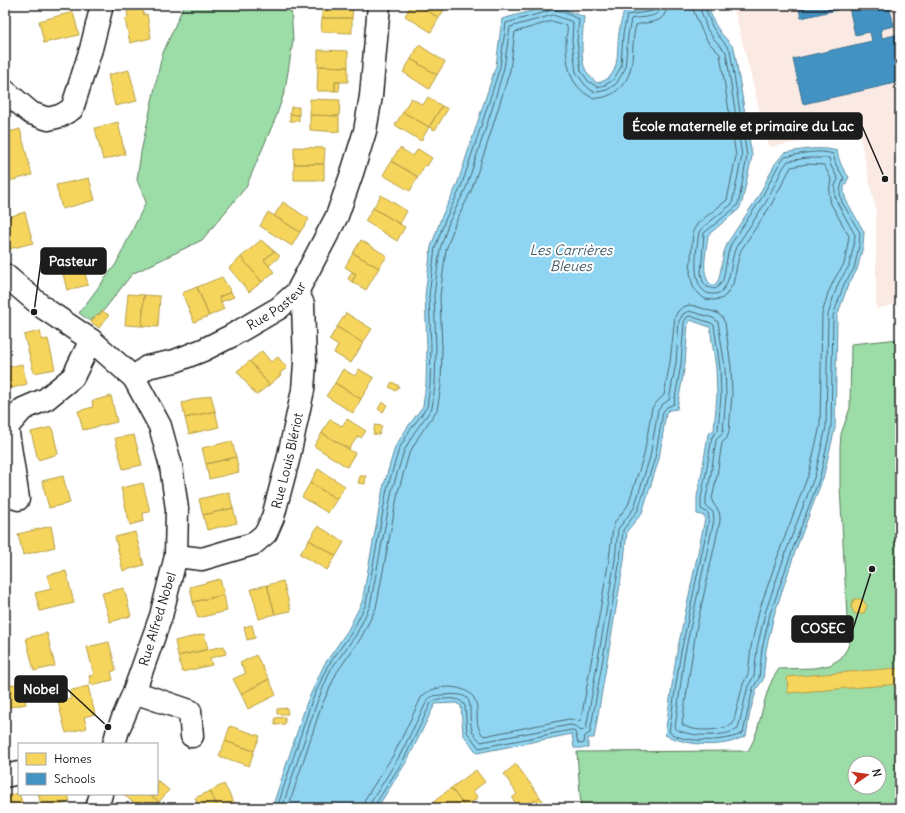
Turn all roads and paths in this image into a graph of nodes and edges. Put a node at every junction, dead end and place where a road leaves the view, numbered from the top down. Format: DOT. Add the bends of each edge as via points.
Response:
graph roads {
  1 [pos="102,5"];
  2 [pos="379,5"];
  3 [pos="5,91"];
  4 [pos="5,275"];
  5 [pos="297,292"];
  6 [pos="91,340"];
  7 [pos="134,378"];
  8 [pos="18,499"];
  9 [pos="176,556"];
  10 [pos="134,692"];
  11 [pos="192,736"];
  12 [pos="114,743"];
  13 [pos="18,773"];
  14 [pos="5,776"];
  15 [pos="101,795"];
  16 [pos="97,808"];
  1 -- 3 [label="street" via="72,109 48,119 31,113"];
  2 -- 5 [label="street, Rue Pasteur" via="371,96 365,131 337,216"];
  4 -- 6 [label="street" via="45,309"];
  5 -- 7 [label="street, Rue Pasteur" via="279,308 231,336 175,361 147,367"];
  5 -- 9 [label="street, Rue Louis Blériot" via="303,304 303,390 288,460 266,533 253,544 202,559"];
  6 -- 7 [label="street"];
  6 -- 8 [label="street" via="72,377 46,399 23,409 7,427"];
  7 -- 9 [label="street, Rue Alfred Nobel" via="160,426 171,466 177,509"];
  9 -- 10 [label="street, Rue Alfred Nobel" via="161,616"];
  10 -- 11 [label="street" via="190,711"];
  10 -- 12 [label="street, Rue Alfred Nobel"];
  13 -- 14 [label="street"];
  15 -- 16 [label="street"];
}
